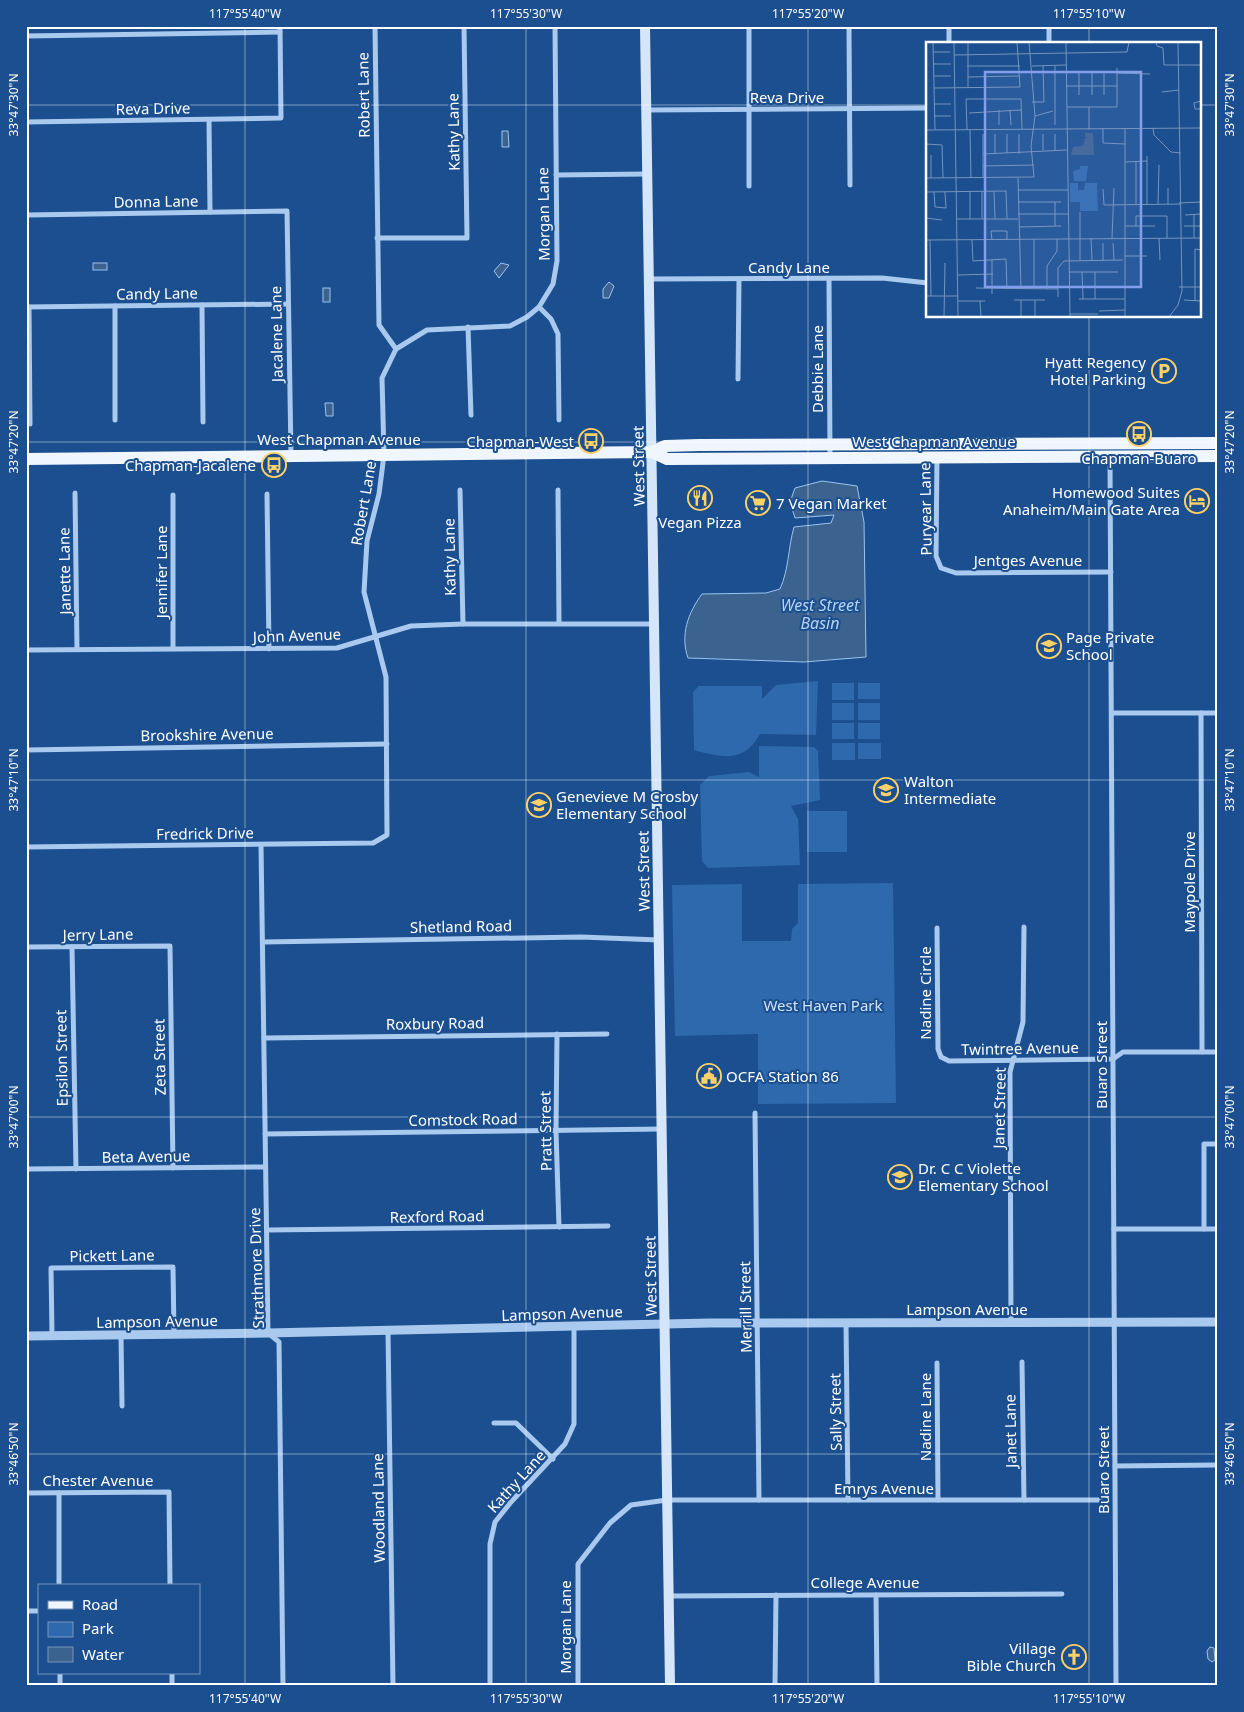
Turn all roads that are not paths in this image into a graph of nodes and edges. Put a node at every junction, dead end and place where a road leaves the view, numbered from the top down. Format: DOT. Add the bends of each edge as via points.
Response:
graph roads {
  1 [pos="375,26"];
  2 [pos="464,26"];
  3 [pos="555,26"];
  4 [pos="645,26"];
  5 [pos="748,26"];
  6 [pos="849,26"];
  7 [pos="949,26"];
  8 [pos="1049,26"];
  9 [pos="280,29"];
  10 [pos="26,36"];
  11 [pos="949,42"];
  12 [pos="1049,42"];
  13 [pos="926,108"];
  14 [pos="849,109"];
  15 [pos="646,110"];
  16 [pos="749,110"];
  17 [pos="209,120"];
  18 [pos="26,122"];
  19 [pos="647,174"];
  20 [pos="556,175"];
  21 [pos="850,185"];
  22 [pos="749,186"];
  23 [pos="210,212"];
  24 [pos="287,212"];
  25 [pos="26,215"];
  26 [pos="377,238"];
  27 [pos="739,279"];
  28 [pos="829,279"];
  29 [pos="649,280"];
  30 [pos="926,283"];
  31 [pos="288,304"];
  32 [pos="202,305"];
  33 [pos="115,306"];
  34 [pos="27,307"];
  35 [pos="539,307"];
  36 [pos="468,327"];
  37 [pos="396,349"];
  38 [pos="738,379"];
  39 [pos="471,415"];
  40 [pos="115,420"];
  41 [pos="559,420"];
  42 [pos="203,422"];
  43 [pos="30,424"];
  44 [pos="1218,443"];
  45 [pos="937,444"];
  46 [pos="830,445"];
  47 [pos="1110,450"];
  48 [pos="652,452"];
  49 [pos="384,455"];
  50 [pos="291,456"];
  51 [pos="1218,456"];
  52 [pos="830,458"];
  53 [pos="937,458"];
  54 [pos="26,459"];
  55 [pos="460,490"];
  56 [pos="558,490"];
  57 [pos="75,493"];
  58 [pos="267,494"];
  59 [pos="173,495"];
  60 [pos="945,570"];
  61 [pos="1111,572"];
  62 [pos="558,623"];
  63 [pos="463,624"];
  64 [pos="655,624"];
  65 [pos="377,638"];
  66 [pos="77,648"];
  67 [pos="173,648"];
  68 [pos="269,649"];
  69 [pos="26,650"];
  70 [pos="1218,712"];
  71 [pos="1112,713"];
  72 [pos="1201,713"];
  73 [pos="387,744"];
  74 [pos="26,750"];
  75 [pos="384,839"];
  76 [pos="261,845"];
  77 [pos="26,847"];
  78 [pos="1024,927"];
  79 [pos="937,928"];
  80 [pos="659,940"];
  81 [pos="263,942"];
  82 [pos="170,946"];
  83 [pos="26,947"];
  84 [pos="72,947"];
  85 [pos="557,1034"];
  86 [pos="607,1034"];
  87 [pos="264,1038"];
  88 [pos="1202,1052"];
  89 [pos="1218,1052"];
  90 [pos="942,1057"];
  91 [pos="1113,1059"];
  92 [pos="1012,1061"];
  93 [pos="755,1113"];
  94 [pos="662,1130"];
  95 [pos="556,1131"];
  96 [pos="265,1134"];
  97 [pos="1218,1144"];
  98 [pos="265,1167"];
  99 [pos="173,1168"];
  100 [pos="26,1169"];
  101 [pos="76,1169"];
  102 [pos="608,1226"];
  103 [pos="559,1227"];
  104 [pos="1114,1229"];
  105 [pos="1204,1229"];
  106 [pos="1218,1229"];
  107 [pos="267,1230"];
  108 [pos="1011,1322"];
  109 [pos="1114,1322"];
  110 [pos="1218,1322"];
  111 [pos="757,1323"];
  112 [pos="846,1323"];
  113 [pos="666,1324"];
  114 [pos="574,1327"];
  115 [pos="388,1331"];
  116 [pos="268,1333"];
  117 [pos="174,1334"];
  118 [pos="52,1335"];
  119 [pos="121,1335"];
  120 [pos="26,1336"];
  121 [pos="1022,1362"];
  122 [pos="937,1363"];
  123 [pos="122,1406"];
  124 [pos="494,1423"];
  125 [pos="553,1459"];
  126 [pos="1218,1465"];
  127 [pos="1115,1466"];
  128 [pos="26,1493"];
  129 [pos="59,1493"];
  130 [pos="667,1500"];
  131 [pos="759,1500"];
  132 [pos="848,1500"];
  133 [pos="938,1500"];
  134 [pos="1024,1500"];
  135 [pos="1100,1500"];
  136 [pos="59,1584"];
  137 [pos="170,1584"];
  138 [pos="1062,1594"];
  139 [pos="776,1595"];
  140 [pos="876,1595"];
  141 [pos="668,1596"];
  142 [pos="283,1686"];
  143 [pos="392,1686"];
  144 [pos="490,1686"];
  145 [pos="578,1686"];
  146 [pos="670,1686"];
  147 [pos="775,1686"];
  148 [pos="877,1686"];
  149 [pos="1116,1686"];
  1 -- 26 [label="street, Robert Lane"];
  2 -- 26 [label="street, Kathy Lane" via="467,238"];
  3 -- 20 [label="street, Morgan Lane"];
  4 -- 15 [label="main road, West Street"];
  5 -- 16 [label="street"];
  6 -- 14 [label="street"];
  7 -- 11 [label="street"];
  8 -- 12 [label="street"];
  9 -- 10 [label="street"];
  9 -- 17 [label="street, Reva Drive" via="281,118"];
  13 -- 14 [label="street, Reva Drive"];
  14 -- 16 [label="street, Reva Drive"];
  14 -- 21 [label="street"];
  15 -- 16 [label="street, Reva Drive"];
  15 -- 19 [label="main road, West Street"];
  16 -- 22 [label="street"];
  17 -- 18 [label="street, Reva Drive"];
  17 -- 23 [label="street"];
  19 -- 20 [label="street"];
  19 -- 29 [label="main road, West Street"];
  20 -- 35 [label="street, Morgan Lane" via="556,273"];
  23 -- 24 [label="street, Donna Lane"];
  23 -- 25 [label="street, Donna Lane"];
  24 -- 31 [label="street, Jacalene Lane"];
  26 -- 37 [label="street, Robert Lane" via="379,325"];
  27 -- 28 [label="street, Candy Lane"];
  27 -- 29 [label="street, Candy Lane"];
  27 -- 38 [label="street"];
  28 -- 30 [label="street, Candy Lane" via="882,278"];
  28 -- 46 [label="street, Debbie Lane"];
  29 -- 48 [label="main road, West Street"];
  31 -- 32 [label="street, Candy Lane"];
  31 -- 50 [label="street, Jacalene Lane"];
  32 -- 33 [label="street, Candy Lane"];
  32 -- 42 [label="street"];
  33 -- 34 [label="street, Candy Lane"];
  33 -- 40 [label="street"];
  34 -- 43 [label="street"];
  35 -- 36 [label="street" via="527,318 510,326"];
  35 -- 41 [label="street" via="558,334"];
  36 -- 37 [label="street" via="427,330"];
  36 -- 39 [label="street"];
  37 -- 49 [label="street, Robert Lane" via="382,378"];
  44 -- 47 [label="main road, West Chapman Avenue"];
  45 -- 46 [label="main road, West Chapman Avenue"];
  45 -- 47 [label="main road, West Chapman Avenue"];
  45 -- 53 [label="street, Puryear Lane"];
  46 -- 48 [label="main road, West Chapman Avenue" via="667,446"];
  46 -- 52 [label="street, Debbie Lane"];
  47 -- 51 [label="main road, West Chapman Avenue"];
  47 -- 53 [label="main road, West Chapman Avenue"];
  47 -- 61 [label="street, Buaro Street"];
  48 -- 49 [label="main road, West Chapman Avenue"];
  48 -- 52 [label="main road, West Chapman Avenue" via="667,459"];
  48 -- 64 [label="main road, West Street"];
  49 -- 50 [label="main road, West Chapman Avenue"];
  49 -- 65 [label="street, Robert Lane" via="379,494 367,541 364,592"];
  50 -- 54 [label="main road, West Chapman Avenue"];
  52 -- 53 [label="main road, West Chapman Avenue"];
  53 -- 60 [label="street, Puryear Lane" via="936,556 939,566"];
  55 -- 63 [label="street, Kathy Lane"];
  56 -- 62 [label="street"];
  57 -- 66 [label="street, Janette Lane"];
  58 -- 68 [label="street"];
  59 -- 67 [label="street, Jennifer Lane"];
  60 -- 61 [label="street, Jentges Avenue" via="956,573"];
  61 -- 71 [label="street, Buaro Street"];
  62 -- 63 [label="street, John Avenue"];
  62 -- 64 [label="street, John Avenue"];
  63 -- 65 [label="street, John Avenue" via="412,626"];
  64 -- 80 [label="main road, West Street"];
  65 -- 68 [label="street, John Avenue" via="336,648"];
  65 -- 73 [label="street, Robert Lane" via="386,677"];
  66 -- 67 [label="street, John Avenue"];
  66 -- 69 [label="street, John Avenue"];
  67 -- 68 [label="street, John Avenue"];
  70 -- 72 [label="street"];
  71 -- 72 [label="street"];
  71 -- 91 [label="street, Buaro Street"];
  72 -- 88 [label="street, Maypole Drive"];
  73 -- 74 [label="street, Brookshire Avenue"];
  73 -- 75 [label="street, Robert Lane" via="388,829"];
  75 -- 76 [label="street, Fredrick Drive" via="373,843"];
  76 -- 77 [label="street, Fredrick Drive"];
  76 -- 81 [label="street, Strathmore Drive"];
  78 -- 92 [label="street, Janet Street" via="1023,1022"];
  79 -- 90 [label="street, Nadine Circle" via="938,1049"];
  80 -- 81 [label="street, Shetland Road" via="582,937"];
  80 -- 94 [label="main road, West Street"];
  81 -- 87 [label="street, Strathmore Drive"];
  82 -- 84 [label="street, Jerry Lane"];
  82 -- 99 [label="street, Zeta Street"];
  83 -- 84 [label="street, Jerry Lane"];
  84 -- 101 [label="street, Epsilon Street"];
  85 -- 86 [label="street, Roxbury Road"];
  85 -- 87 [label="street, Roxbury Road"];
  85 -- 95 [label="street, Pratt Street"];
  87 -- 96 [label="street, Strathmore Drive"];
  88 -- 89 [label="street, Twintree Avenue"];
  88 -- 91 [label="street, Twintree Avenue" via="1123,1052"];
  90 -- 92 [label="street, Twintree Avenue" via="949,1061"];
  91 -- 92 [label="street, Twintree Avenue"];
  91 -- 104 [label="street, Buaro Street"];
  92 -- 108 [label="street, Janet Street"];
  93 -- 111 [label="street, Merrill Street"];
  94 -- 95 [label="street, Comstock Road"];
  94 -- 113 [label="main road, West Street"];
  95 -- 96 [label="street, Comstock Road"];
  95 -- 103 [label="street, Pratt Street"];
  96 -- 98 [label="street, Strathmore Drive"];
  97 -- 105 [label="street" via="1204,1144"];
  98 -- 99 [label="street, Beta Avenue"];
  98 -- 107 [label="street, Strathmore Drive"];
  99 -- 101 [label="street, Beta Avenue"];
  100 -- 101 [label="street, Beta Avenue"];
  102 -- 103 [label="street, Rexford Road"];
  103 -- 107 [label="street, Rexford Road"];
  104 -- 105 [label="street"];
  104 -- 109 [label="street, Buaro Street"];
  105 -- 106 [label="street"];
  107 -- 116 [label="street, Strathmore Drive"];
  108 -- 109 [label="street, Lampson Avenue"];
  108 -- 112 [label="street, Lampson Avenue"];
  109 -- 110 [label="street, Lampson Avenue"];
  109 -- 127 [label="street, Buaro Street"];
  111 -- 112 [label="street, Lampson Avenue"];
  111 -- 113 [label="street, Lampson Avenue"];
  111 -- 131 [label="street, Merrill Street"];
  112 -- 132 [label="street, Sally Street"];
  113 -- 114 [label="street, Lampson Avenue"];
  113 -- 130 [label="main road, West Street"];
  114 -- 115 [label="street, Lampson Avenue"];
  114 -- 125 [label="street, Kathy Lane" via="574,1424 565,1444"];
  115 -- 116 [label="street, Lampson Avenue"];
  115 -- 143 [label="street, Woodland Lane"];
  116 -- 117 [label="street, Lampson Avenue"];
  116 -- 142 [label="street, Strathmore Drive" via="279,1342"];
  117 -- 118 [label="street, Pickett Lane" via="173,1267 51,1268"];
  117 -- 119 [label="street, Lampson Avenue"];
  118 -- 119 [label="street, Lampson Avenue"];
  118 -- 120 [label="street, Lampson Avenue"];
  119 -- 123 [label="street"];
  121 -- 134 [label="street, Janet Lane"];
  122 -- 133 [label="street, Nadine Lane"];
  124 -- 125 [label="street" via="516,1423"];
  125 -- 144 [label="street, Kathy Lane" via="495,1522 490,1544"];
  126 -- 127 [label="street"];
  127 -- 149 [label="street, Buaro Street"];
  128 -- 129 [label="street, Chester Avenue"];
  129 -- 136 [label="street"];
  129 -- 137 [label="street, Chester Avenue" via="169,1492"];
  130 -- 131 [label="street, Emrys Avenue"];
  130 -- 141 [label="main road, West Street"];
  130 -- 145 [label="street, Morgan Lane" via="631,1505 610,1523 578,1564"];
  131 -- 132 [label="street, Emrys Avenue"];
  132 -- 133 [label="street, Emrys Avenue"];
  133 -- 134 [label="street, Emrys Avenue"];
  134 -- 135 [label="street, Emrys Avenue"];
  138 -- 140 [label="street, College Avenue"];
  139 -- 140 [label="street, College Avenue"];
  139 -- 141 [label="street, College Avenue"];
  139 -- 147 [label="street"];
  140 -- 148 [label="street"];
  141 -- 146 [label="main road, West Street"];
}
